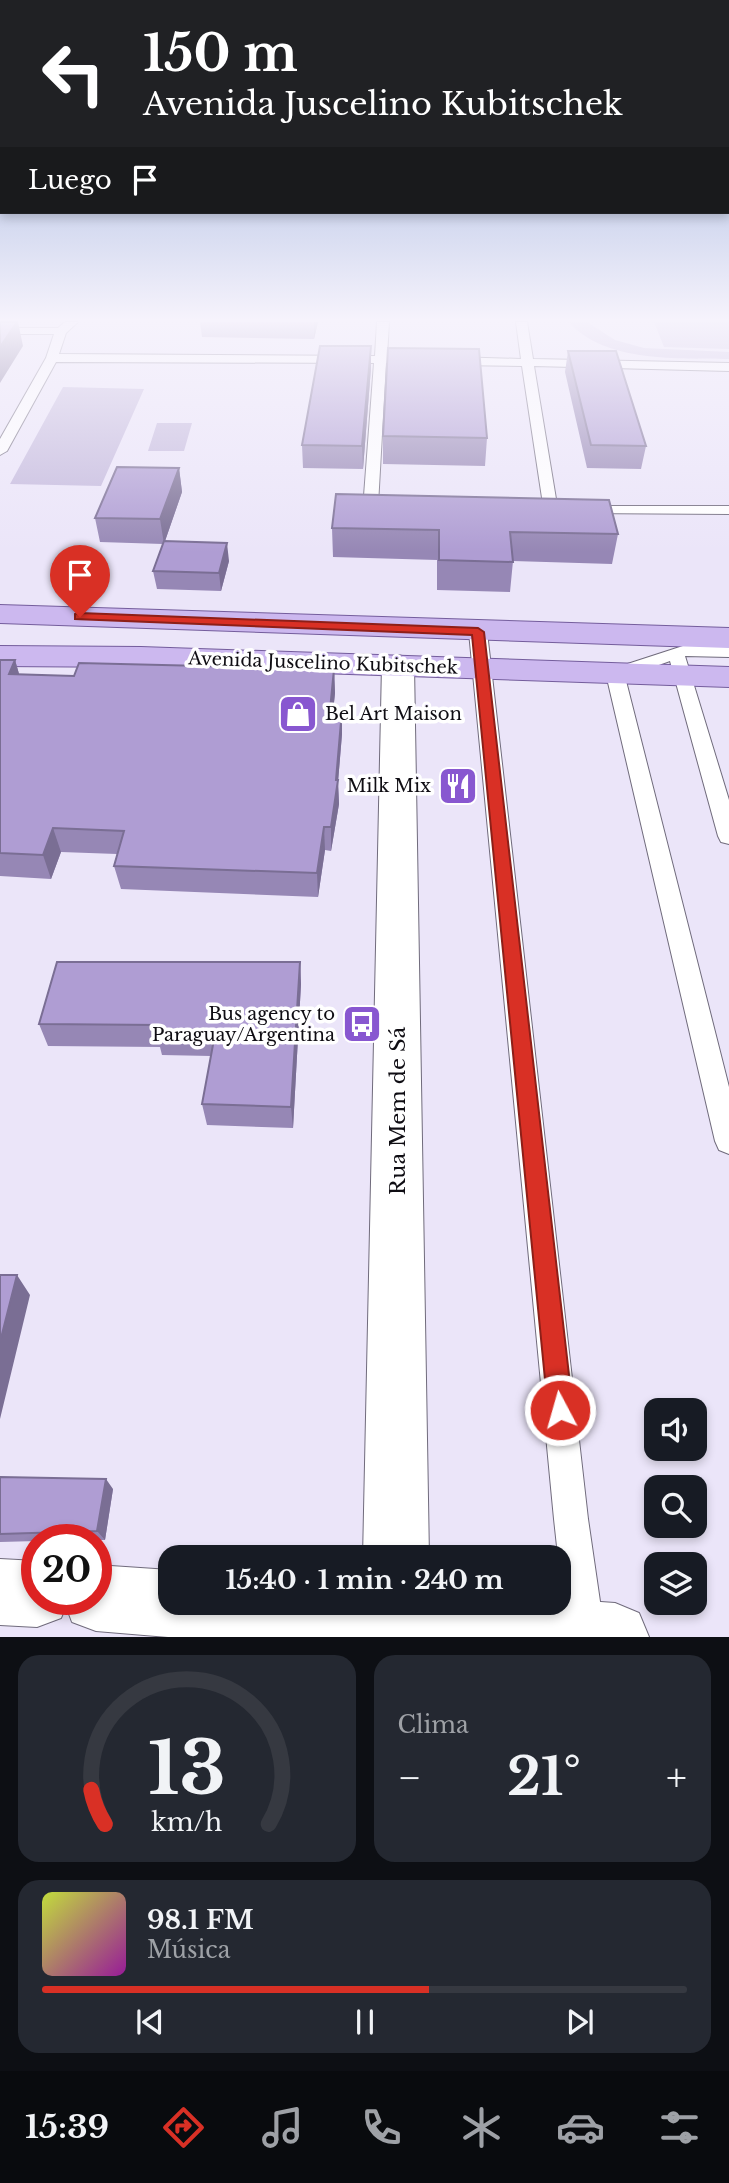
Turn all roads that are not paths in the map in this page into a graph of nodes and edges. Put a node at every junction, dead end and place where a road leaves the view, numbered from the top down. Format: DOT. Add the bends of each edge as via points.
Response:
graph roads {
  1 [pos="29,398"];
  2 [pos="378,398"];
  3 [pos="531,398"];
  4 [pos="0,451"];
  5 [pos="398,509"];
  6 [pos="729,510"];
  7 [pos="0,614"];
  8 [pos="478,632"];
  9 [pos="729,638"];
  10 [pos="729,652"];
  11 [pos="0,656"];
  12 [pos="398,665"];
  13 [pos="680,665"];
  14 [pos="481,670"];
  15 [pos="615,674"];
  16 [pos="729,677"];
  17 [pos="729,836"];
  18 [pos="729,1141"];
  19 [pos="396,1545"];
  20 [pos="0,1592"];
  21 [pos="21,1593"];
  22 [pos="112,1598"];
  23 [pos="158,1599"];
  24 [pos="466,1615"];
  25 [pos="600,1636"];
  1 -- 4 [label="lane"];
  2 -- 5 [label="lane" via="370,509"];
  3 -- 6 [label="lane" via="544,511"];
  7 -- 8 [label="main road, Avenida Juscelino Kubitschek"];
  8 -- 9 [label="main road, Avenida Juscelino Kubitschek"];
  8 -- 14 [label="lane"];
  10 -- 13 [label="lane" via="687,650"];
  11 -- 12 [label="main road, Avenida Juscelino Kubitschek"];
  12 -- 14 [label="main road, Avenida Juscelino Kubitschek"];
  12 -- 19 [label="street, Rua Mem de Sá"];
  13 -- 15 [label="main road, Avenida Juscelino Kubitschek"];
  13 -- 16 [label="main road, Avenida Juscelino Kubitschek"];
  13 -- 17 [label="lane"];
  14 -- 15 [label="main road, Avenida Juscelino Kubitschek"];
  14 -- 25 [label="lane" via="571,1519"];
  15 -- 18 [label="lane"];
  20 -- 21 [label="street"];
  22 -- 23 [label="street"];
  24 -- 25 [label="street"];
}
